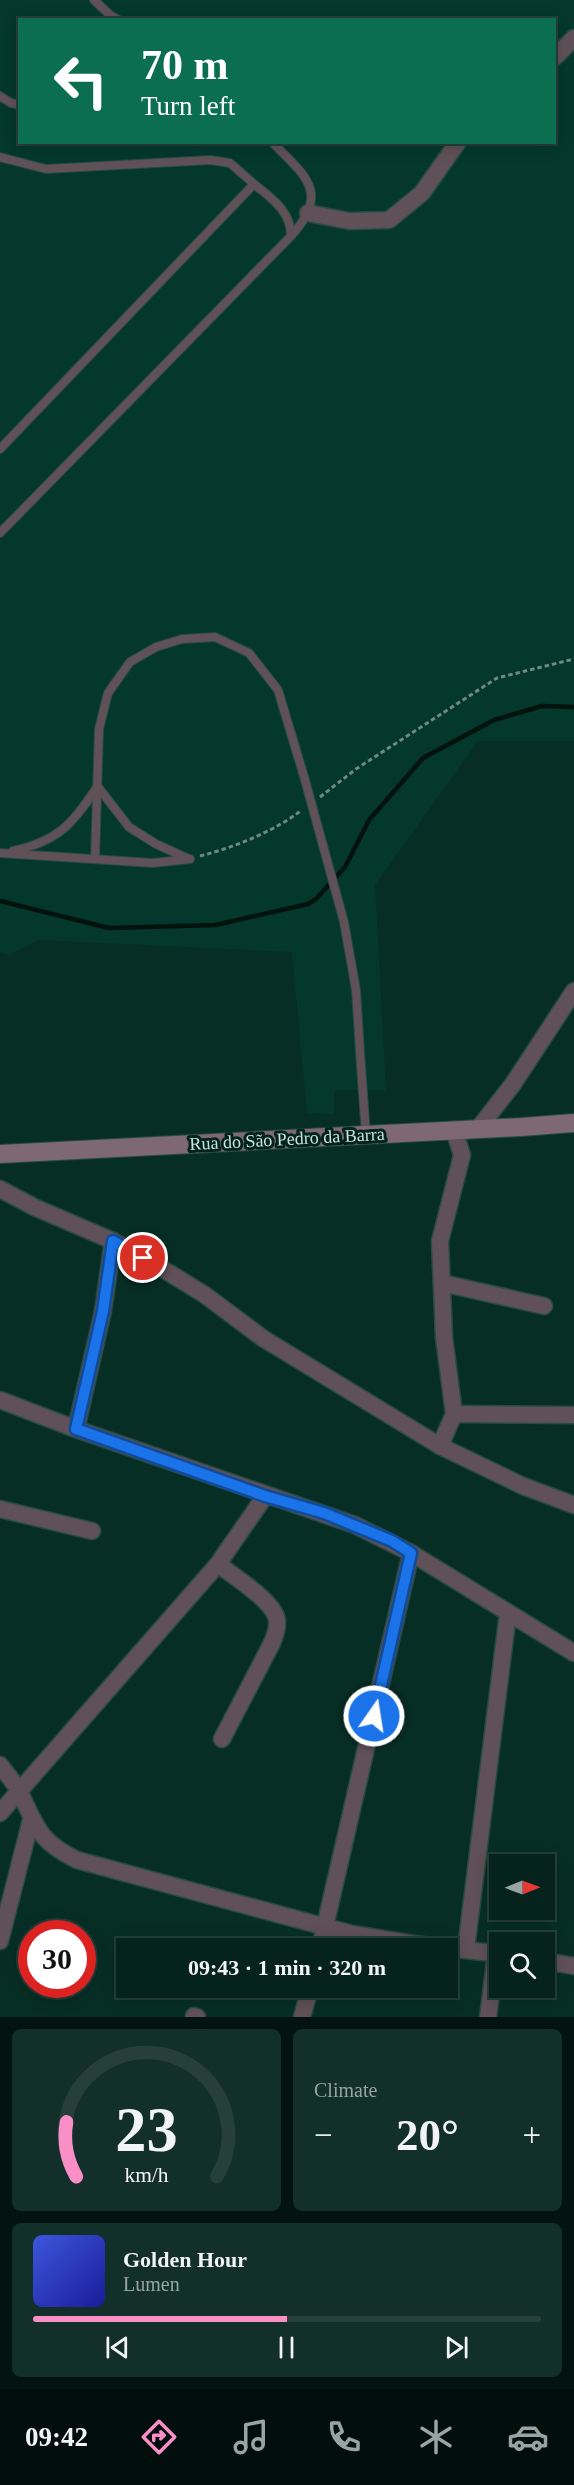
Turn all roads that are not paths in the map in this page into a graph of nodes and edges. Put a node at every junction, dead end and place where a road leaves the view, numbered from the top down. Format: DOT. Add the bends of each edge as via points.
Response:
graph roads {
  1 [pos="94,0"];
  2 [pos="115,18"];
  3 [pos="574,38"];
  4 [pos="556,56"];
  5 [pos="0,96"];
  6 [pos="18,105"];
  7 [pos="274,144"];
  8 [pos="457,144"];
  9 [pos="0,157"];
  10 [pos="254,184"];
  11 [pos="308,213"];
  12 [pos="291,236"];
  13 [pos="0,449"];
  14 [pos="0,533"];
  15 [pos="97,786"];
  16 [pos="1,853"];
  17 [pos="95,859"];
  18 [pos="574,992"];
  19 [pos="574,1123"];
  20 [pos="478,1129"];
  21 [pos="454,1130"];
  22 [pos="366,1135"];
  23 [pos="0,1154"];
  24 [pos="0,1189"];
  25 [pos="113,1241"];
  26 [pos="442,1283"];
  27 [pos="544,1306"];
  28 [pos="0,1400"];
  29 [pos="454,1414"];
  30 [pos="574,1415"];
  31 [pos="76,1429"];
  32 [pos="440,1446"];
  33 [pos="265,1496"];
  34 [pos="574,1505"];
  35 [pos="0,1509"];
  36 [pos="92,1530"];
  37 [pos="411,1553"];
  38 [pos="218,1564"];
  39 [pos="508,1613"];
  40 [pos="574,1653"];
  41 [pos="222,1739"];
  42 [pos="0,1765"];
  43 [pos="18,1790"];
  44 [pos="0,1813"];
  45 [pos="31,1820"];
  46 [pos="326,1927"];
  47 [pos="323,1938"];
  48 [pos="0,1941"];
  49 [pos="466,1949"];
  50 [pos="489,1953"];
  51 [pos="555,1963"];
  52 [pos="574,1966"];
  53 [pos="307,1998"];
  54 [pos="491,1998"];
  55 [pos="302,2017"];
  56 [pos="488,2017"];
  1 -- 2 [label="lane"];
  3 -- 4 [label="street"];
  5 -- 6 [label="lane"];
  7 -- 11 [label="lane" via="305,176 312,192"];
  8 -- 11 [label="street" via="422,193 389,220 349,221"];
  9 -- 10 [label="lane" via="46,169 210,160 230,163"];
  10 -- 12 [label="lane" via="278,204 291,224"];
  10 -- 13 [label="lane"];
  11 -- 12 [label="lane"];
  12 -- 14 [label="lane"];
  15 -- 16 [label="lane" via="78,817 51,839"];
  15 -- 17 [label="lane"];
  15 -- 17 [label="lane" via="129,827 190,859 153,863"];
  15 -- 22 [label="lane, bridge" via="99,729 108,693 130,662 156,646 215,637 249,654 278,690 344,922 356,990"];
  16 -- 17 [label="lane"];
  18 -- 20 [label="street"];
  19 -- 20 [label="street, Rua do São Pedro da Barra"];
  20 -- 21 [label="street, Rua do São Pedro da Barra"];
  21 -- 22 [label="street, Rua do São Pedro da Barra"];
  21 -- 26 [label="street" via="462,1155 440,1241"];
  22 -- 23 [label="street, Rua do São Pedro da Barra"];
  24 -- 25 [label="street"];
  25 -- 31 [label="street" via="103,1311"];
  25 -- 32 [label="street" via="205,1295 264,1339"];
  26 -- 27 [label="street"];
  26 -- 29 [label="street"];
  28 -- 31 [label="street"];
  29 -- 30 [label="street"];
  29 -- 32 [label="street"];
  31 -- 33 [label="street"];
  32 -- 34 [label="street" via="523,1486"];
  33 -- 37 [label="street" via="324,1513"];
  33 -- 38 [label="street"];
  35 -- 36 [label="street"];
  37 -- 39 [label="street"];
  37 -- 46 [label="street"];
  38 -- 41 [label="street" via="264,1600 277,1618 272,1643"];
  38 -- 43 [label="street"];
  39 -- 40 [label="street"];
  39 -- 49 [label="street"];
  42 -- 43 [label="street"];
  43 -- 44 [label="street"];
  43 -- 45 [label="street"];
  45 -- 46 [label="street" via="53,1848 77,1860"];
  45 -- 48 [label="street"];
  46 -- 47 [label="street"];
  46 -- 49 [label="street" via="402,1942"];
  49 -- 50 [label="street"];
  51 -- 52 [label="street"];
  53 -- 55 [label="street"];
  54 -- 56 [label="street"];
}
